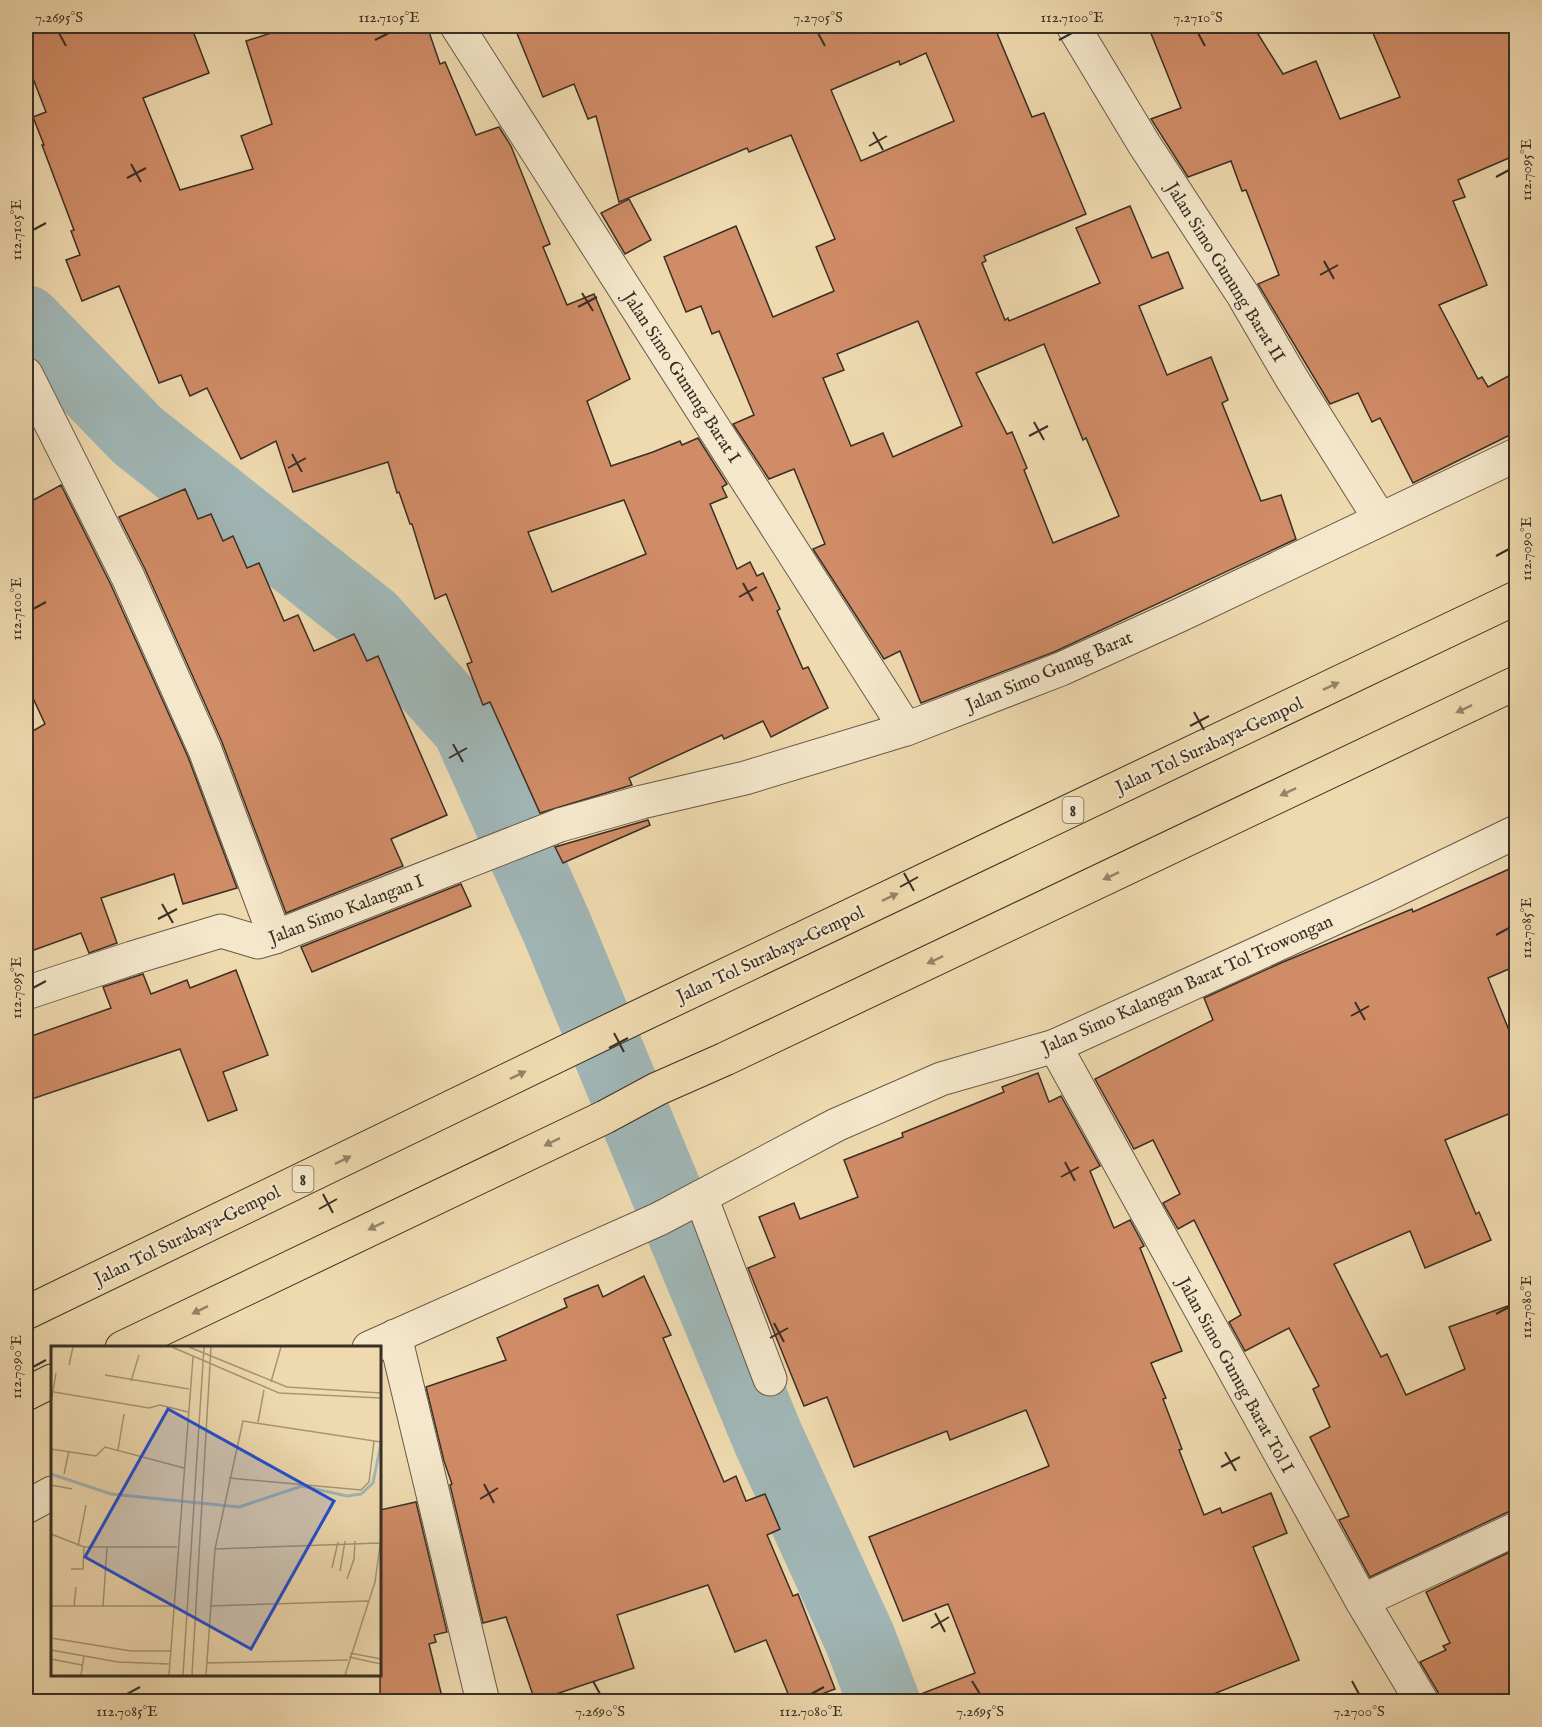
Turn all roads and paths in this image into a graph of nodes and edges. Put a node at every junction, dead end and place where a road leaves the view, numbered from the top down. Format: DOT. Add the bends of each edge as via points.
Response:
graph roads {
  1 [pos="457,26"];
  2 [pos="1073,26"];
  3 [pos="26,374"];
  4 [pos="1516,455"];
  5 [pos="1380,519"];
  6 [pos="1516,598"];
  7 [pos="1516,683"];
  8 [pos="906,729"];
  9 [pos="560,825"];
  10 [pos="1516,832"];
  11 [pos="275,937"];
  12 [pos="26,993"];
  13 [pos="1055,1046"];
  14 [pos="698,1198"];
  15 [pos="26,1313"];
  16 [pos="382,1341"];
  17 [pos="124,1346"];
  18 [pos="770,1379"];
  19 [pos="51,1382"];
  20 [pos="26,1394"];
  21 [pos="51,1493"];
  22 [pos="26,1507"];
  23 [pos="1516,1529"];
  24 [pos="1362,1601"];
  25 [pos="483,1701"];
  26 [pos="1422,1701"];
  1 -- 8 [label="street, Jalan Simo Gunung Barat I"];
  2 -- 5 [label="street, Jalan Simo Gunung Barat II"];
  3 -- 11 [label="street" via="128,577 200,739"];
  4 -- 5 [label="street, Jalan Simo Gunug Barat"];
  5 -- 8 [label="street, Jalan Simo Gunug Barat" via="1060,669"];
  15 -- 6 [label="highway, Jalan Tol Surabaya–Gempol / 8, one-way"];
  7 -- 17 [label="highway, one-way"];
  8 -- 9 [label="street, Jalan Simo Gunug Barat" via="745,778"];
  9 -- 11 [label="street, Jalan Simo Kalangan I"];
  10 -- 13 [label="street, Jalan Simo Kalangan Barat Tol Trowongan"];
  11 -- 12 [label="street, Jalan Simo Kalangan I" via="258,942 221,931"];
  13 -- 14 [label="street, Jalan Simo Kalangan Barat Tol Trowongan" via="941,1079 836,1125"];
  13 -- 24 [label="street, Jalan Simo Gunug Barat Tol I"];
  14 -- 16 [label="street, Jalan Simo Kalangan Barat Tol Trowongan" via="659,1219"];
  14 -- 18 [label="street"];
  16 -- 25 [label="street"];
  19 -- 20 [label="highway"];
  21 -- 22 [label="street"];
  23 -- 24 [label="street"];
  24 -- 26 [label="street, Jalan Simo Gunug Barat Tol I"];
}
